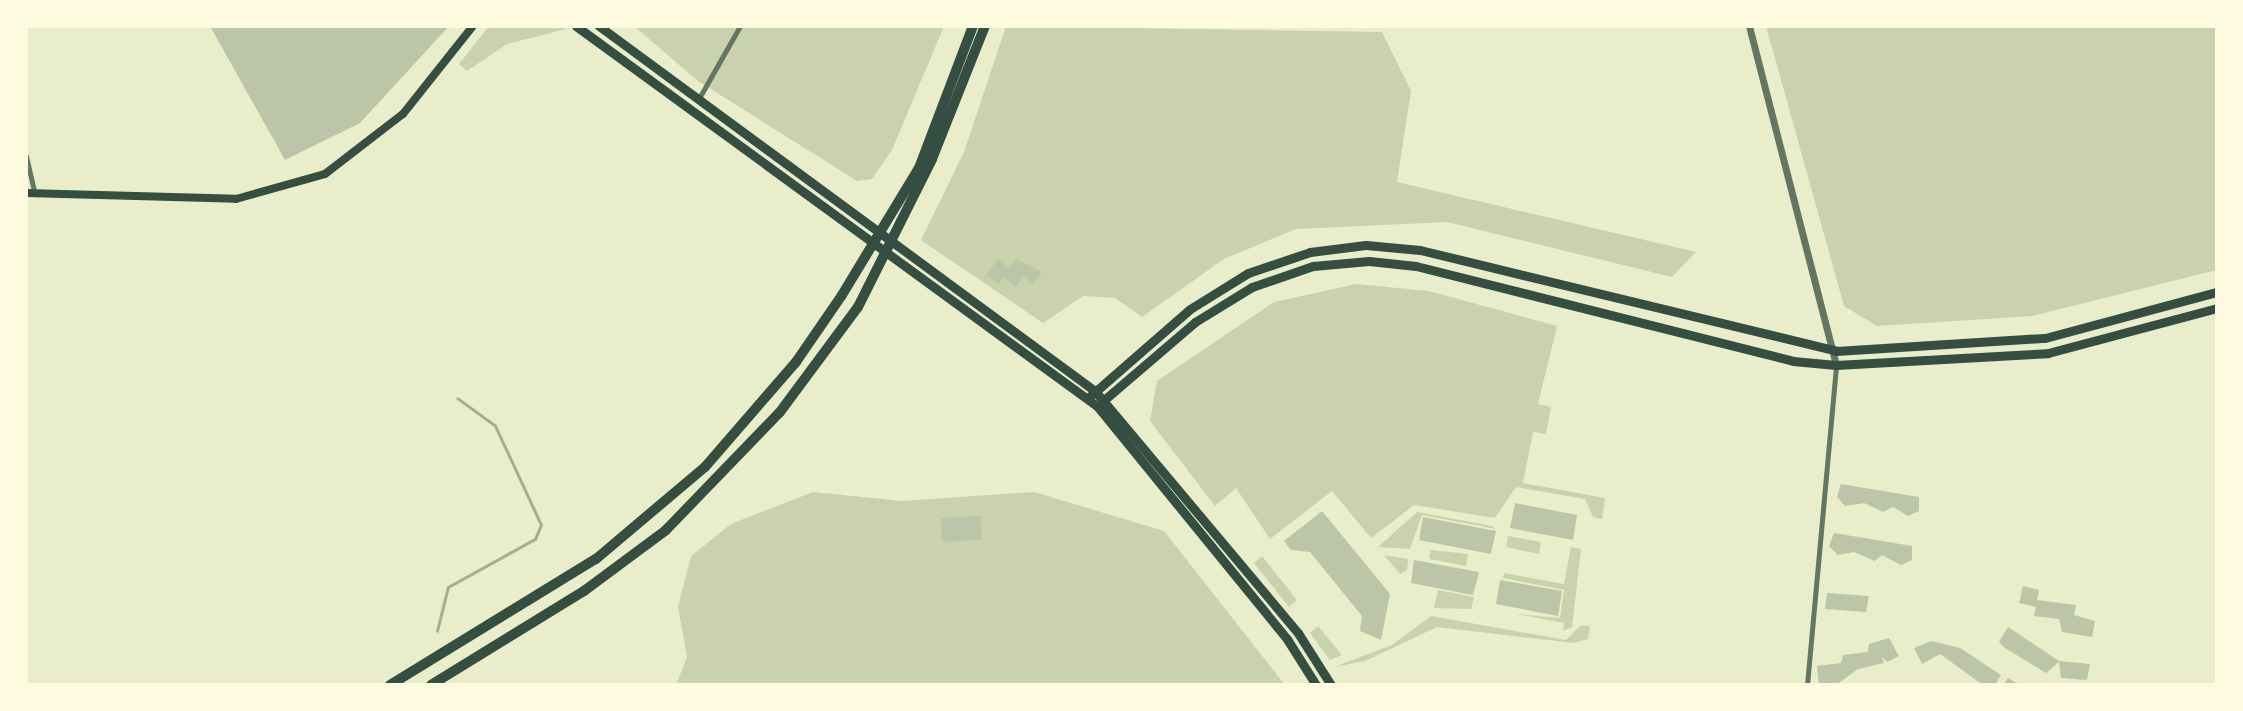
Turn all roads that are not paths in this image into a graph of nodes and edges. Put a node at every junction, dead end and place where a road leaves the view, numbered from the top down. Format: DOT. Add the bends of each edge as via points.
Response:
graph roads {
  1 [pos="473,26"];
  2 [pos="576,26"];
  3 [pos="599,26"];
  4 [pos="740,26"];
  5 [pos="973,26"];
  6 [pos="985,26"];
  7 [pos="1749,26"];
  8 [pos="696,102"];
  9 [pos="26,156"];
  10 [pos="31,193"];
  11 [pos="2217,292"];
  12 [pos="2217,308"];
  13 [pos="1836,351"];
  14 [pos="1836,365"];
  15 [pos="1092,395"];
  16 [pos="1100,403"];
  17 [pos="390,685"];
  18 [pos="431,685"];
  19 [pos="1316,685"];
  20 [pos="1331,685"];
  21 [pos="1807,685"];
  1 -- 10 [label="main road" via="403,114 316,177 236,199"];
  2 -- 15 [label="main road"];
  3 -- 8 [label="main road"];
  4 -- 8 [label="street"];
  5 -- 17 [label="highway" via="919,168 842,295 796,362 705,467 596,559"];
  6 -- 18 [label="highway" via="858,307 780,412 666,530 584,592"];
  7 -- 13 [label="street"];
  8 -- 15 [label="main road" via="989,308"];
  9 -- 10 [label="street"];
  11 -- 13 [label="main road" via="2045,338"];
  12 -- 14 [label="main road" via="2048,353"];
  13 -- 14 [label="street"];
  13 -- 15 [label="main road" via="1420,250 1366,245 1310,252 1248,273 1190,309"];
  14 -- 16 [label="main road" via="1793,360 1416,266 1369,261 1313,266 1252,287 1195,322"];
  14 -- 21 [label="street"];
  15 -- 16 [label="main road"];
  16 -- 19 [label="main road" via="1287,639"];
  16 -- 20 [label="main road" via="1298,633"];
}
